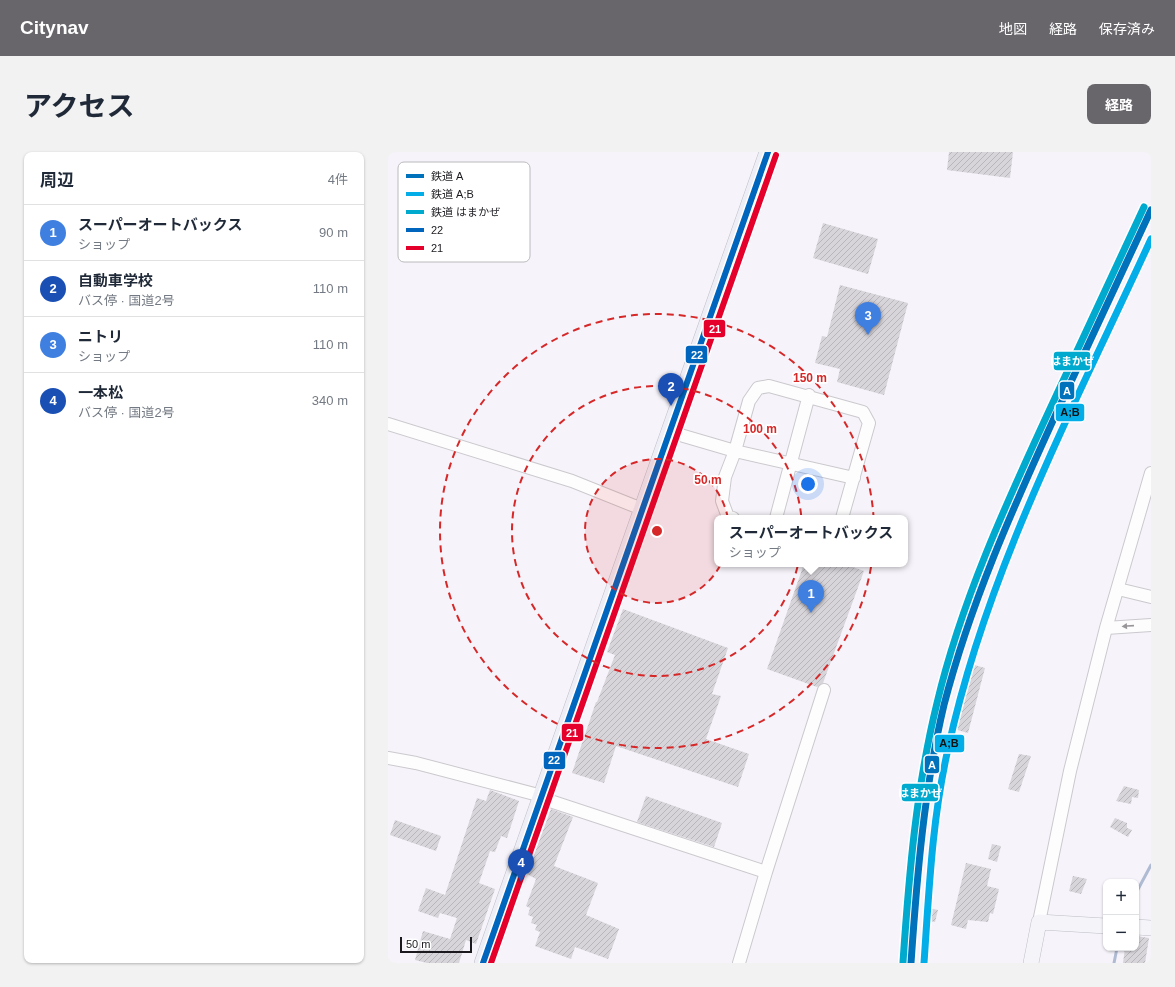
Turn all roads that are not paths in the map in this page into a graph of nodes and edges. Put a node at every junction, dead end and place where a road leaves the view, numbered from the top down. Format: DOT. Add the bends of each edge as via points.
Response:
graph roads {
  1 [pos="768,152"];
  2 [pos="809,395"];
  3 [pos="388,424"];
  4 [pos="670,432"];
  5 [pos="735,451"];
  6 [pos="789,464"];
  7 [pos="1151,473"];
  8 [pos="854,478"];
  9 [pos="642,509"];
  10 [pos="727,515"];
  11 [pos="777,515"];
  12 [pos="843,515"];
  13 [pos="1118,589"];
  14 [pos="1151,597"];
  15 [pos="1151,625"];
  16 [pos="1106,628"];
  17 [pos="824,690"];
  18 [pos="388,758"];
  19 [pos="541,797"];
  20 [pos="766,872"];
  21 [pos="1039,922"];
  22 [pos="1103,926"];
  23 [pos="1139,927"];
  24 [pos="1151,928"];
  25 [pos="483,963"];
  26 [pos="739,963"];
  27 [pos="1031,963"];
  1 -- 4 [label="highway"];
  2 -- 5 [label="street" via="769,386 758,388 749,401"];
  2 -- 6 [label="street"];
  2 -- 8 [label="street" via="863,412 869,423"];
  3 -- 9 [label="street" via="572,481"];
  4 -- 5 [label="street"];
  4 -- 9 [label="highway"];
  5 -- 6 [label="street"];
  5 -- 10 [label="street" via="725,477 722,501"];
  6 -- 8 [label="street"];
  6 -- 11 [label="street"];
  7 -- 13 [label="street"];
  8 -- 12 [label="street"];
  9 -- 19 [label="highway"];
  13 -- 14 [label="street"];
  13 -- 16 [label="street"];
  15 -- 16 [label="street, one-way"];
  16 -- 21 [label="street" via="1070,771"];
  17 -- 20 [label="street"];
  18 -- 19 [label="street" via="416,763"];
  19 -- 20 [label="street"];
  19 -- 25 [label="highway"];
  20 -- 26 [label="street"];
  21 -- 22 [label="main road"];
  21 -- 27 [label="main road"];
  23 -- 24 [label="main road"];
}
